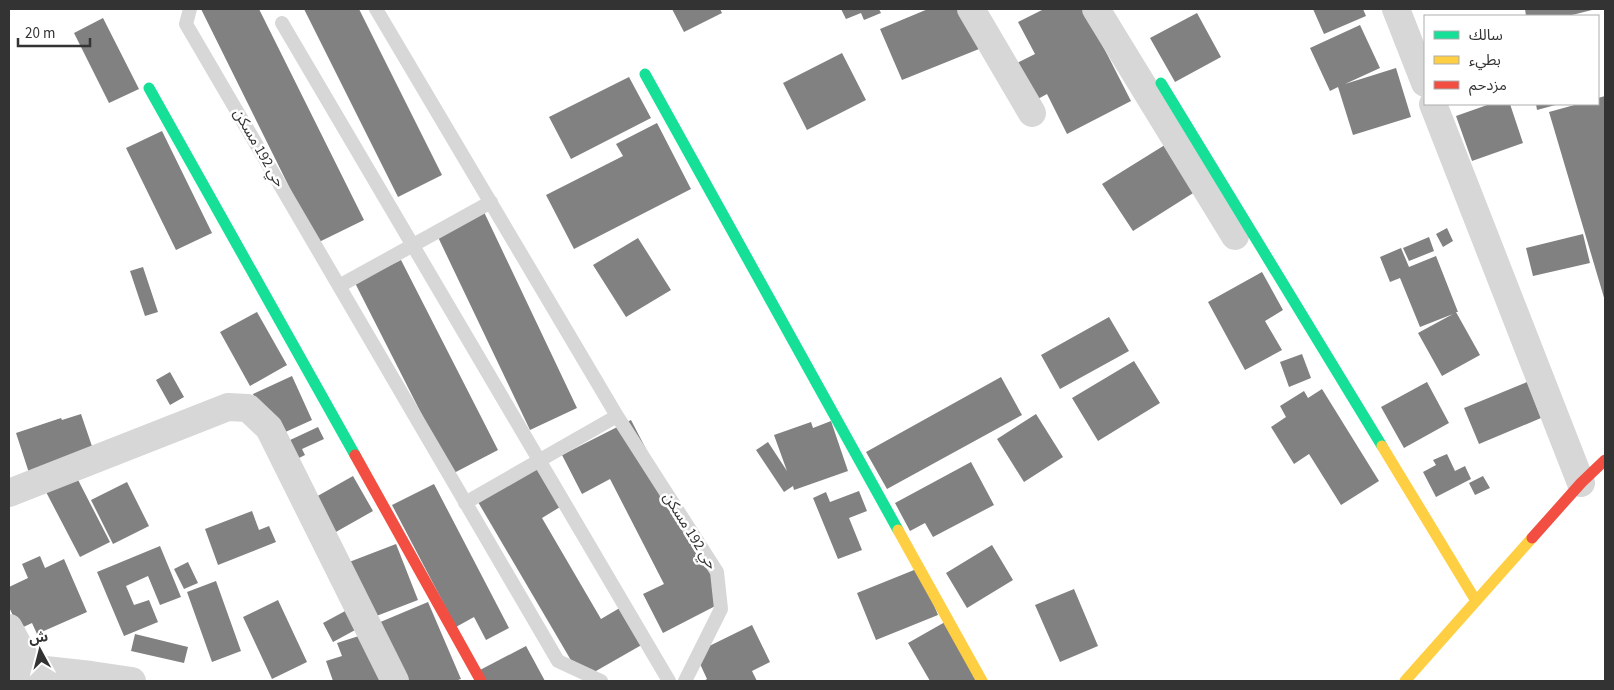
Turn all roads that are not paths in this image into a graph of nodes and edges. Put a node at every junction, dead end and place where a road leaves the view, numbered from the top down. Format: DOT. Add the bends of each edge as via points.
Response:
graph roads {
  1 [pos="190,9"];
  2 [pos="376,9"];
  3 [pos="971,9"];
  4 [pos="1096,9"];
  5 [pos="1396,9"];
  6 [pos="282,23"];
  7 [pos="645,74"];
  8 [pos="1424,80"];
  9 [pos="1161,83"];
  10 [pos="149,88"];
  11 [pos="1433,105"];
  12 [pos="1032,113"];
  13 [pos="491,202"];
  14 [pos="1235,236"];
  15 [pos="412,245"];
  16 [pos="339,286"];
  17 [pos="617,416"];
  18 [pos="1605,460"];
  19 [pos="538,461"];
  20 [pos="1581,483"];
  21 [pos="9,493"];
  22 [pos="465,503"];
  23 [pos="1476,601"];
  24 [pos="9,628"];
  25 [pos="20,667"];
  26 [pos="132,681"];
  27 [pos="395,681"];
  28 [pos="481,681"];
  29 [pos="601,681"];
  30 [pos="669,681"];
  31 [pos="686,681"];
  32 [pos="982,681"];
  33 [pos="1405,681"];
  1 -- 16 [label="lane, حي 192 مسكن" via="186,24"];
  2 -- 13 [label="lane, حي 192 مسكن"];
  3 -- 12 [label="street"];
  4 -- 14 [label="street"];
  5 -- 8 [label="street"];
  6 -- 15 [label="lane"];
  7 -- 32 [label="street"];
  9 -- 23 [label="street"];
  10 -- 28 [label="street"];
  11 -- 20 [label="street"];
  13 -- 15 [label="lane"];
  13 -- 17 [label="lane, حي 192 مسكن"];
  15 -- 16 [label="lane"];
  15 -- 19 [label="lane"];
  16 -- 22 [label="lane, حي 192 مسكن"];
  17 -- 19 [label="lane"];
  17 -- 31 [label="lane, حي 192 مسكن" via="717,572 722,609"];
  18 -- 20 [label="street"];
  19 -- 22 [label="lane"];
  19 -- 30 [label="lane"];
  20 -- 23 [label="street"];
  21 -- 27 [label="street" via="228,407 248,408 269,428"];
  22 -- 29 [label="lane, حي 192 مسكن" via="558,661"];
  23 -- 33 [label="street"];
  24 -- 25 [label="street"];
  25 -- 26 [label="street"];
}
